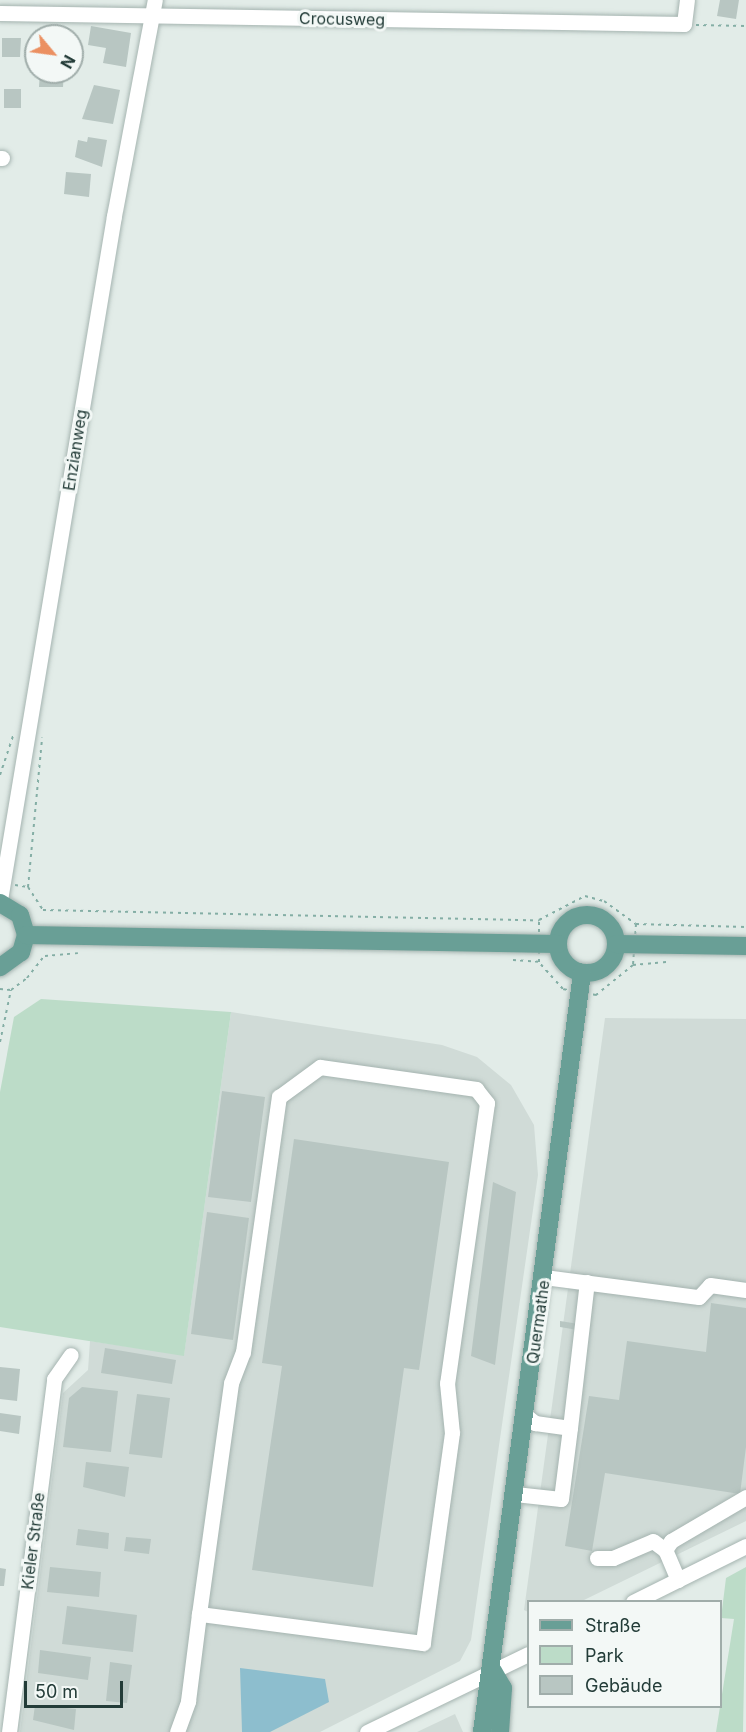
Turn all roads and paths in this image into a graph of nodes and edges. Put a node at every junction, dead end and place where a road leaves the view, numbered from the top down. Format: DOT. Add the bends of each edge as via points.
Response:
graph roads {
  1 [pos="155,0"];
  2 [pos="687,0"];
  3 [pos="0,13"];
  4 [pos="152,16"];
  5 [pos="684,24"];
  6 [pos="746,26"];
  7 [pos="29,724"];
  8 [pos="0,775"];
  9 [pos="3,883"];
  10 [pos="28,887"];
  11 [pos="0,902"];
  12 [pos="539,920"];
  13 [pos="636,924"];
  14 [pos="746,927"];
  15 [pos="26,935"];
  16 [pos="538,943"];
  17 [pos="558,944"];
  18 [pos="616,944"];
  19 [pos="637,944"];
  20 [pos="746,946"];
  21 [pos="0,967"];
  22 [pos="582,973"];
  23 [pos="11,990"];
  24 [pos="579,992"];
  25 [pos="0,1042"];
  26 [pos="544,1277"];
  27 [pos="587,1282"];
  28 [pos="746,1290"];
  29 [pos="71,1355"];
  30 [pos="525,1415"];
  31 [pos="570,1428"];
  32 [pos="515,1494"];
  33 [pos="746,1497"];
  34 [pos="746,1546"];
  35 [pos="664,1550"];
  36 [pos="597,1558"];
  37 [pos="678,1580"];
  38 [pos="637,1600"];
  39 [pos="199,1614"];
  40 [pos="527,1654"];
  41 [pos="493,1671"];
  42 [pos="9,1732"];
  43 [pos="177,1732"];
  44 [pos="367,1732"];
  45 [pos="482,1732"];
  46 [pos="500,1732"];
  1 -- 4 [label="street, Enzianweg"];
  2 -- 5 [label="street"];
  3 -- 4 [label="street, Crocusweg"];
  4 -- 5 [label="street, Crocusweg"];
  4 -- 7 [label="street, Enzianweg"];
  5 -- 6 [label="path"];
  7 -- 8 [label="path" via="8,739"];
  7 -- 9 [label="street, Enzianweg"];
  7 -- 10 [label="path" via="44,740"];
  9 -- 10 [label="path"];
  9 -- 11 [label="street, Enzianweg"];
  10 -- 12 [label="path" via="43,910"];
  11 -- 15 [label="main road" via="20,915"];
  12 -- 13 [label="path" via="585,896 604,901"];
  12 -- 16 [label="path"];
  13 -- 14 [label="path"];
  13 -- 19 [label="path"];
  15 -- 16 [label="main road"];
  15 -- 21 [label="main road" via="21,952"];
  16 -- 17 [label="main road"];
  16 -- 24 [label="path" via="539,962 563,989"];
  17 -- 18 [label="main road" via="565,925 582,915 609,926"];
  17 -- 22 [label="main road" via="567,966"];
  18 -- 19 [label="main road"];
  18 -- 22 [label="main road" via="609,963"];
  19 -- 20 [label="main road"];
  19 -- 24 [label="path" via="633,964 596,995"];
  22 -- 24 [label="main road, Quermathe"];
  23 -- 25 [label="path"];
  24 -- 26 [label="main road, Quermathe"];
  26 -- 27 [label="street"];
  26 -- 30 [label="main road, Quermathe"];
  27 -- 28 [label="street" via="699,1297 710,1285"];
  27 -- 31 [label="street"];
  29 -- 42 [label="street, Kieler Straße" via="54,1379"];
  30 -- 31 [label="street" via="535,1423"];
  30 -- 32 [label="main road, Quermathe"];
  31 -- 32 [label="street" via="561,1499"];
  32 -- 41 [label="main road, Quermathe"];
  33 -- 35 [label="street"];
  34 -- 37 [label="street"];
  35 -- 36 [label="street" via="653,1541 613,1558"];
  35 -- 37 [label="street"];
  37 -- 38 [label="street"];
  39 -- 39 [label="street" via="231,1383 243,1352 279,1097 320,1067 476,1089 487,1103 447,1383 452,1432 423,1643"];
  39 -- 43 [label="street" via="188,1701"];
  40 -- 41 [label="street"];
  41 -- 44 [label="street"];
  41 -- 45 [label="main road, Quermathe" via="483,1695"];
  41 -- 46 [label="main road, Quermathe" via="503,1688"];
}
